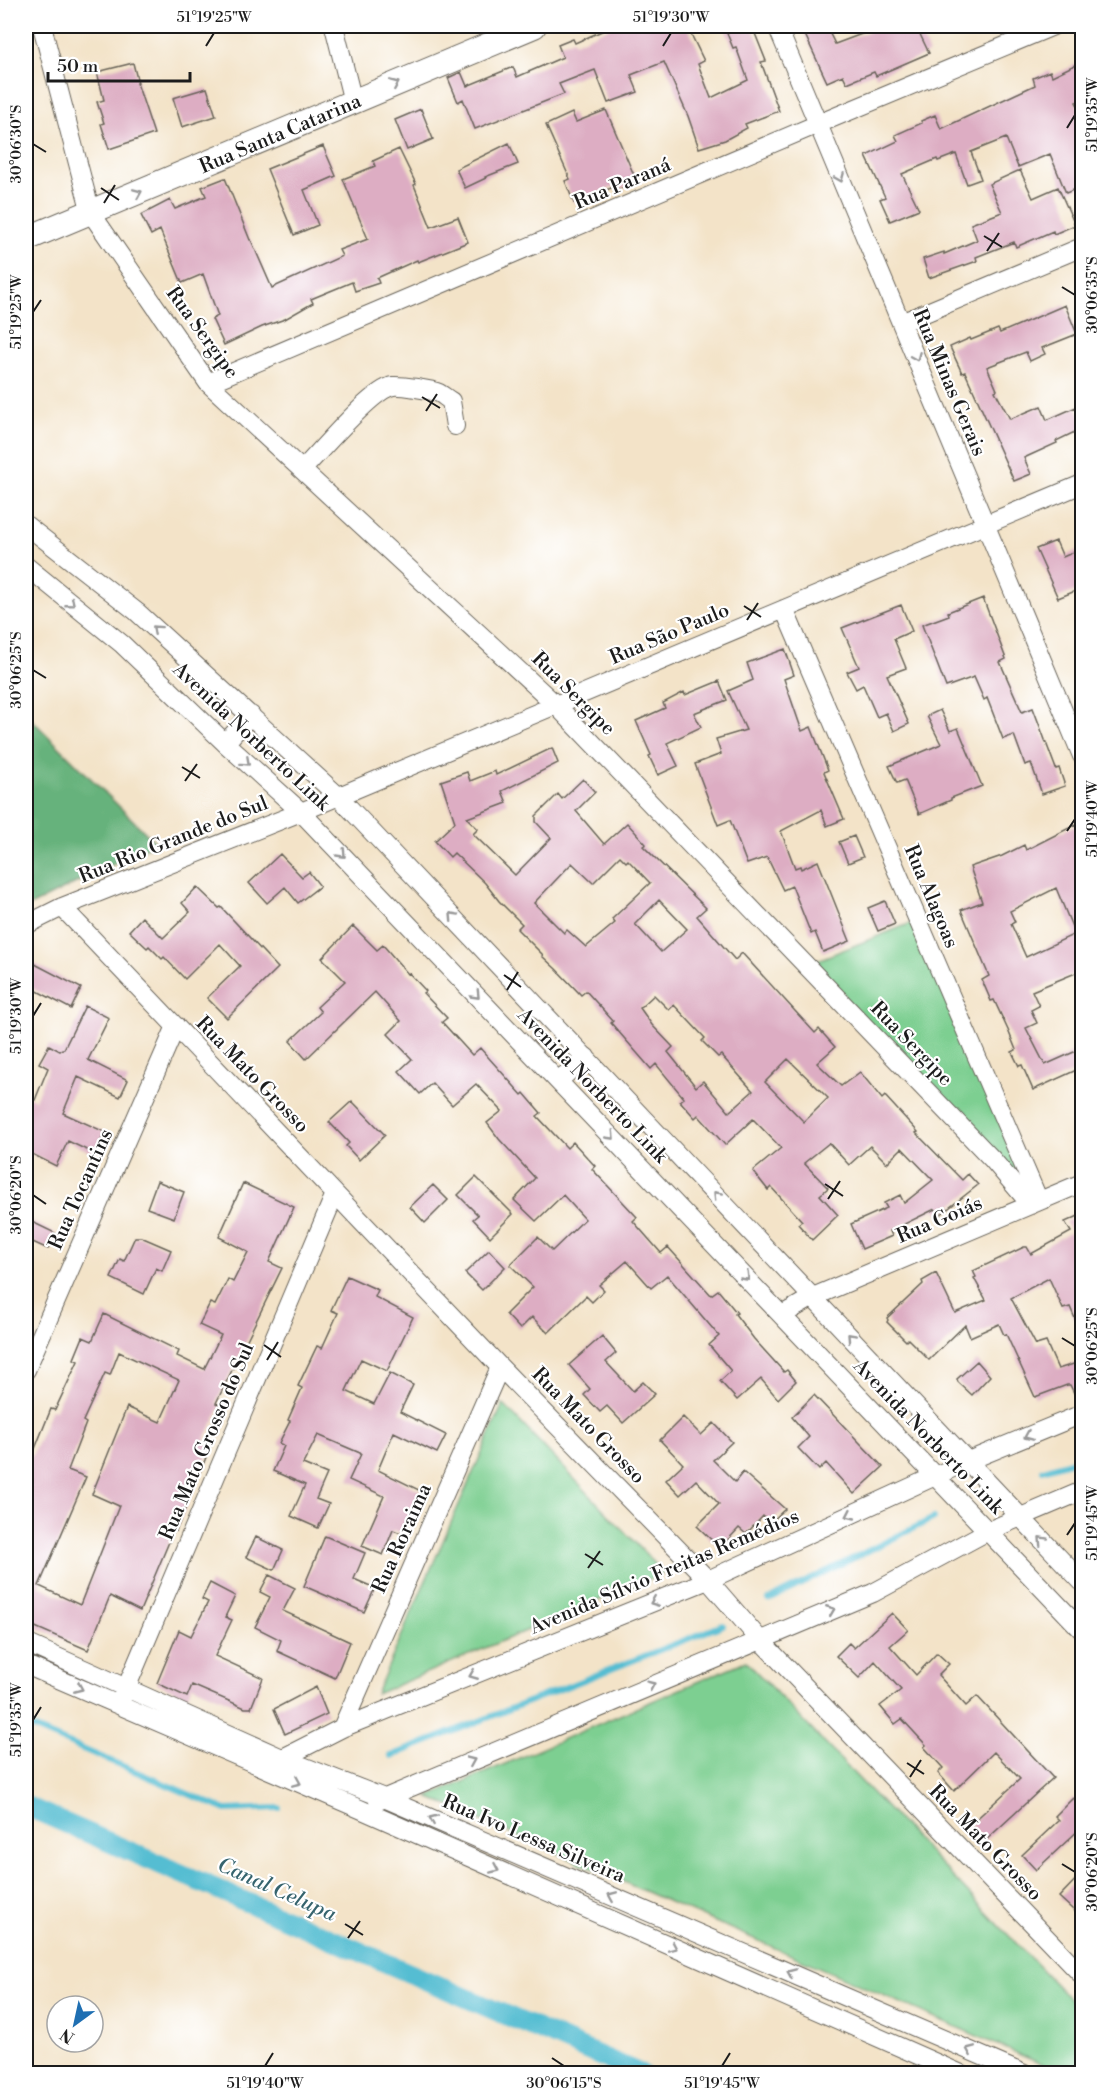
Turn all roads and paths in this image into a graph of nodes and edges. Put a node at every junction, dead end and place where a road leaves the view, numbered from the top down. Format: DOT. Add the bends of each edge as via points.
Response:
graph roads {
  1 [pos="42,26"];
  2 [pos="334,26"];
  3 [pos="534,26"];
  4 [pos="777,26"];
  5 [pos="1053,26"];
  6 [pos="353,102"];
  7 [pos="818,124"];
  8 [pos="91,213"];
  9 [pos="26,239"];
  10 [pos="1083,247"];
  11 [pos="901,323"];
  12 [pos="208,383"];
  13 [pos="455,426"];
  14 [pos="302,470"];
  15 [pos="1083,484"];
  16 [pos="26,525"];
  17 [pos="986,525"];
  18 [pos="26,566"];
  19 [pos="784,609"];
  20 [pos="555,704"];
  21 [pos="250,715"];
  22 [pos="1075,717"];
  23 [pos="225,743"];
  24 [pos="1083,756"];
  25 [pos="338,795"];
  26 [pos="301,812"];
  27 [pos="62,907"];
  28 [pos="26,925"];
  29 [pos="176,1026"];
  30 [pos="586,1058"];
  31 [pos="558,1081"];
  32 [pos="1083,1183"];
  33 [pos="335,1194"];
  34 [pos="1035,1203"];
  35 [pos="813,1297"];
  36 [pos="782,1315"];
  37 [pos="500,1366"];
  38 [pos="26,1370"];
  39 [pos="1083,1414"];
  40 [pos="968,1461"];
  41 [pos="936,1476"];
  42 [pos="1083,1491"];
  43 [pos="1020,1516"];
  44 [pos="988,1531"];
  45 [pos="708,1580"];
  46 [pos="1083,1582"];
  47 [pos="1083,1630"];
  48 [pos="759,1640"];
  49 [pos="26,1643"];
  50 [pos="26,1665"];
  51 [pos="126,1688"];
  52 [pos="118,1705"];
  53 [pos="342,1728"];
  54 [pos="282,1758"];
  55 [pos="264,1768"];
  56 [pos="384,1798"];
  57 [pos="360,1809"];
  58 [pos="1083,1975"];
  59 [pos="962,2073"];
  60 [pos="1024,2073"];
  1 -- 8 [label="street, Rua Sergipe"];
  2 -- 6 [label="street"];
  6 -- 3 [label="main road, Rua Santa Catarina, one-way"];
  4 -- 7 [label="street, Rua Minas Gerais"];
  5 -- 7 [label="street, Rua Paraná"];
  8 -- 6 [label="main road, Rua Santa Catarina, one-way"];
  7 -- 11 [label="street, Rua Minas Gerais, one-way"];
  7 -- 12 [label="street, Rua Paraná"];
  8 -- 9 [label="main road, Rua Santa Catarina"];
  8 -- 12 [label="street, Rua Sergipe"];
  10 -- 11 [label="street"];
  11 -- 17 [label="street, Rua Minas Gerais, one-way"];
  12 -- 14 [label="street, Rua Sergipe"];
  13 -- 14 [label="street" via="451,401 438,393 393,386 364,406"];
  14 -- 20 [label="street, Rua Sergipe"];
  15 -- 17 [label="street, Rua São Paulo"];
  21 -- 16 [label="street, Avenida Norberto Link, one-way" via="137,612"];
  17 -- 19 [label="street, Rua São Paulo"];
  17 -- 22 [label="street, Rua Minas Gerais"];
  18 -- 23 [label="street, Avenida Norberto Link, one-way" via="122,644"];
  19 -- 20 [label="street, Rua São Paulo"];
  19 -- 34 [label="street, Rua Alagoas"];
  20 -- 25 [label="street, Rua São Paulo"];
  20 -- 34 [label="street, Rua Sergipe"];
  21 -- 23 [label="street"];
  21 -- 25 [label="street, Avenida Norberto Link"];
  22 -- 24 [label="street, Rua Minas Gerais"];
  23 -- 26 [label="street, Avenida Norberto Link, one-way"];
  25 -- 26 [label="street, Rua Rio Grande do Sul"];
  30 -- 25 [label="street, Avenida Norberto Link, one-way"];
  26 -- 27 [label="street, Rua Rio Grande do Sul"];
  26 -- 31 [label="street, Avenida Norberto Link, one-way"];
  27 -- 28 [label="street, Rua Rio Grande do Sul"];
  27 -- 29 [label="street, Rua Mato Grosso"];
  29 -- 33 [label="street, Rua Mato Grosso"];
  29 -- 38 [label="street, Rua Tocantins"];
  30 -- 31 [label="street"];
  35 -- 30 [label="street, Avenida Norberto Link, one-way"];
  31 -- 36 [label="street, Avenida Norberto Link, one-way"];
  32 -- 34 [label="street, Rua Goiás"];
  33 -- 37 [label="street, Rua Mato Grosso"];
  33 -- 51 [label="street, Rua Mato Grosso do Sul"];
  34 -- 35 [label="street, Rua Goiás"];
  35 -- 36 [label="street, Rua Goiás"];
  40 -- 35 [label="street, Avenida Norberto Link, one-way"];
  36 -- 41 [label="street, Avenida Norberto Link"];
  37 -- 45 [label="street, Rua Mato Grosso"];
  37 -- 53 [label="street, Rua Roraima"];
  39 -- 40 [label="street, Avenida Sílvio Freitas Remédios, one-way"];
  40 -- 41 [label="street, Avenida Sílvio Freitas Remédios"];
  40 -- 43 [label="street, Avenida Norberto Link"];
  41 -- 44 [label="street, Avenida Norberto Link"];
  41 -- 45 [label="street, Avenida Sílvio Freitas Remédios, one-way"];
  42 -- 43 [label="street"];
  43 -- 44 [label="street"];
  46 -- 43 [label="street, Avenida Norberto Link, one-way"];
  44 -- 47 [label="street, Avenida Norberto Link"];
  48 -- 44 [label="street, one-way" via="873,1593"];
  45 -- 48 [label="street, Rua Mato Grosso"];
  45 -- 53 [label="street, Avenida Sílvio Freitas Remédios, one-way"];
  56 -- 48 [label="street, one-way"];
  48 -- 58 [label="street, Rua Mato Grosso"];
  49 -- 51 [label="street, Rua Ivo Lessa Silveira"];
  50 -- 52 [label="street, one-way"];
  51 -- 52 [label="street, Rua Mato Grosso do Sul"];
  51 -- 54 [label="street, Rua Ivo Lessa Silveira"];
  52 -- 55 [label="street"];
  53 -- 54 [label="street, Avenida Sílvio Freitas Remédios"];
  54 -- 55 [label="street, Avenida Sílvio Freitas Remédios"];
  54 -- 56 [label="street, Rua Ivo Lessa Silveira"];
  55 -- 57 [label="street, one-way"];
  56 -- 57 [label="street"];
  60 -- 56 [label="street, Rua Ivo Lessa Silveira, one-way"];
  57 -- 59 [label="street, one-way"];
}
